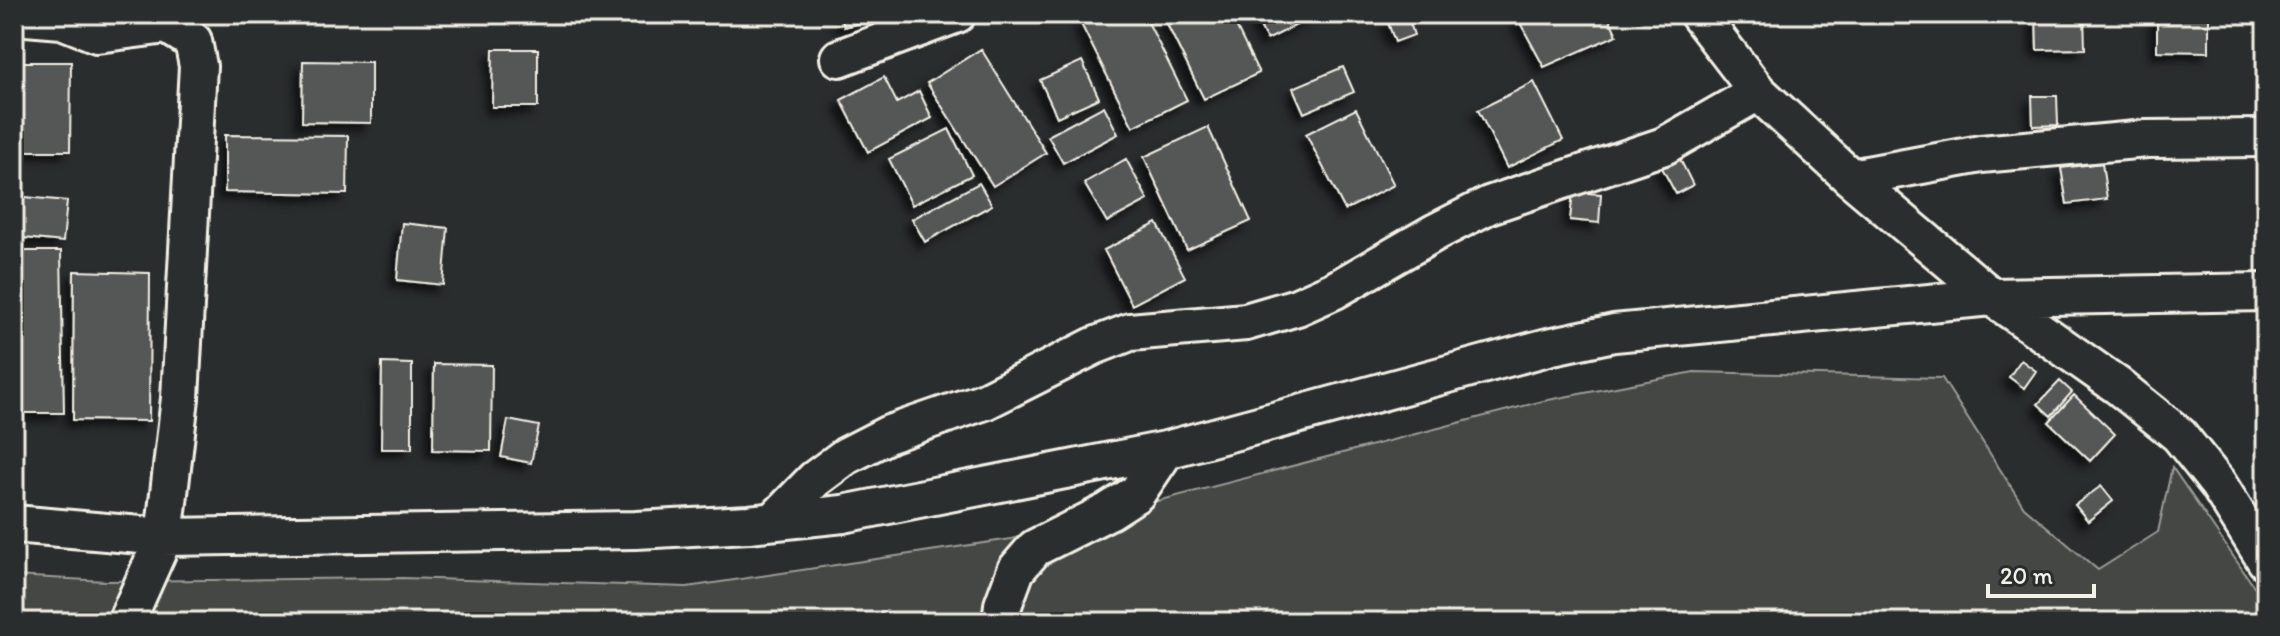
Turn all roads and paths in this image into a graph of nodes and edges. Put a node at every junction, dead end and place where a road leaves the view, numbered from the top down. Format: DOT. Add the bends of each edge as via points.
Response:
graph roads {
  1 [pos="957,14"];
  2 [pos="1698,14"];
  3 [pos="14,16"];
  4 [pos="839,58"];
  5 [pos="1758,92"];
  6 [pos="2266,138"];
  7 [pos="1851,178"];
  8 [pos="2266,292"];
  9 [pos="1992,297"];
  10 [pos="1166,450"];
  11 [pos="774,521"];
  12 [pos="14,524"];
  13 [pos="164,537"];
  14 [pos="2266,561"];
  15 [pos="126,622"];
  16 [pos="1001,622"];
  1 -- 4 [label="street"];
  2 -- 5 [label="street"];
  3 -- 13 [label="street" via="62,20 97,34 167,25 193,41 198,66 181,382"];
  5 -- 7 [label="street"];
  5 -- 11 [label="street" via="1664,146 1489,205 1297,307 1246,322 1130,332 985,401 889,434 815,479"];
  6 -- 7 [label="street" via="2147,139 1981,154"];
  7 -- 9 [label="street"];
  8 -- 9 [label="street"];
  9 -- 10 [label="street" via="1614,333"];
  9 -- 14 [label="street" via="2179,435 2218,484"];
  10 -- 11 [label="street" via="843,514"];
  10 -- 16 [label="street" via="1137,493 1035,548 1016,570"];
  11 -- 13 [label="street" via="636,530"];
  12 -- 13 [label="street"];
  13 -- 15 [label="street"];
}
